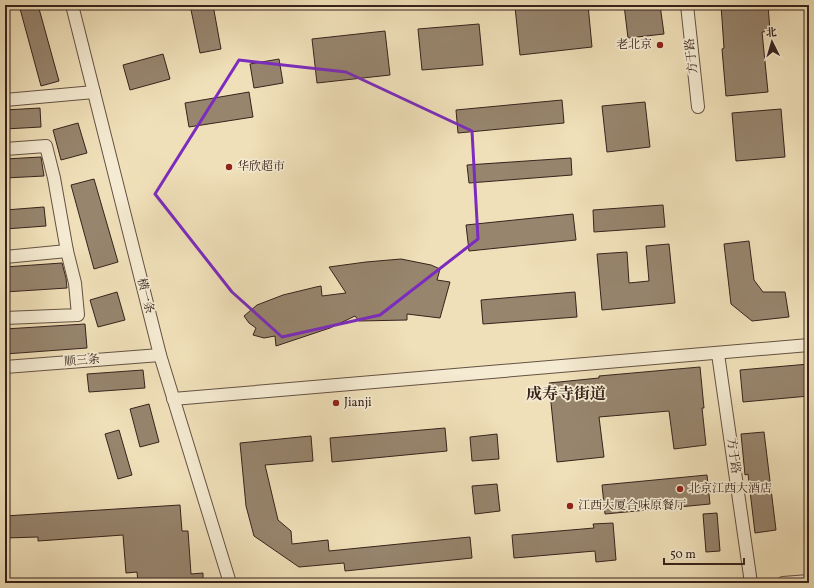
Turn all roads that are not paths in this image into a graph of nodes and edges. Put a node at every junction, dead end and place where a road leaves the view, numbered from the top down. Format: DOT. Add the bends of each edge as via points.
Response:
graph roads {
  1 [pos="72,5"];
  2 [pos="687,5"];
  3 [pos="94,92"];
  4 [pos="5,100"];
  5 [pos="698,107"];
  6 [pos="5,149"];
  7 [pos="67,251"];
  8 [pos="5,257"];
  9 [pos="5,318"];
  10 [pos="809,345"];
  11 [pos="718,354"];
  12 [pos="160,355"];
  13 [pos="5,367"];
  14 [pos="173,399"];
  15 [pos="809,581"];
  16 [pos="230,583"];
  17 [pos="751,583"];
  18 [pos="783,583"];
  1 -- 3 [label="street, 横一条"];
  2 -- 5 [label="street, 方于路"];
  3 -- 4 [label="street"];
  3 -- 12 [label="street, 横一条"];
  6 -- 7 [label="street" via="46,146"];
  7 -- 8 [label="street"];
  7 -- 9 [label="street" via="76,283 78,315"];
  10 -- 11 [label="street"];
  11 -- 14 [label="street"];
  11 -- 17 [label="street, 方于路"];
  12 -- 13 [label="street, 顺三条"];
  12 -- 14 [label="street, 横一条"];
  14 -- 16 [label="street, 横一条"];
  15 -- 18 [label="street"];
}
